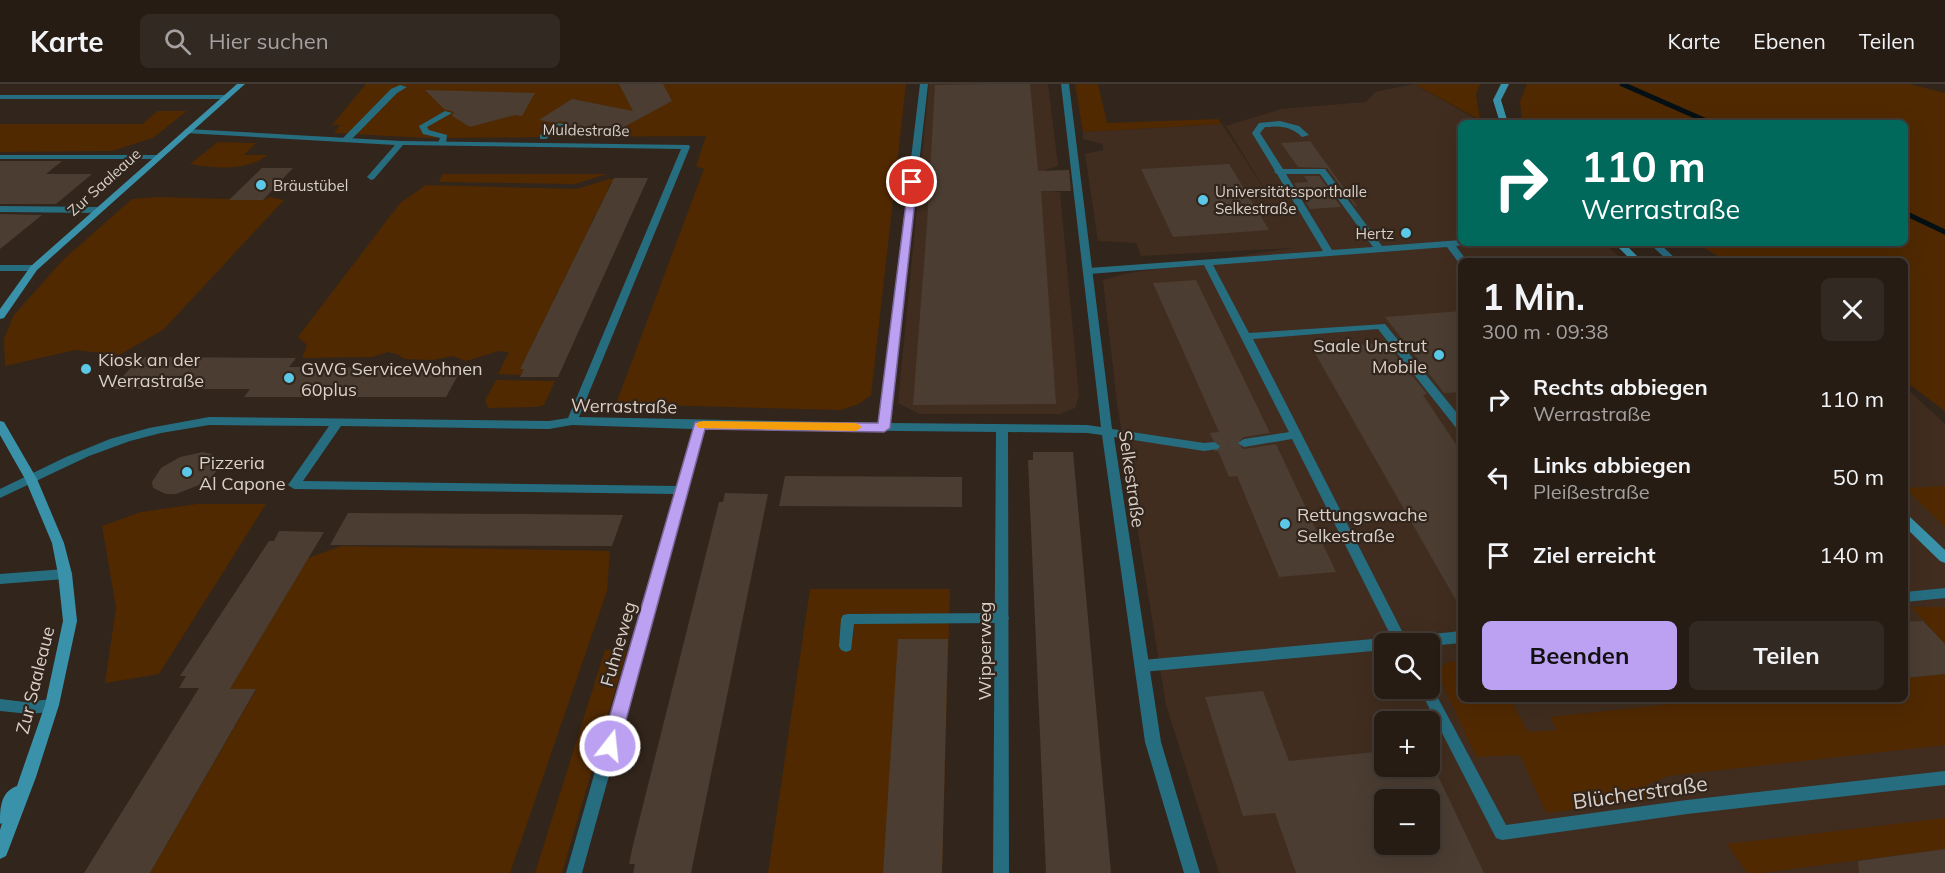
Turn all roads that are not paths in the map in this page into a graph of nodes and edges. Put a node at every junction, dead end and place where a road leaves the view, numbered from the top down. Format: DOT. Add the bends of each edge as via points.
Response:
graph roads {
  1 [pos="241,84"];
  2 [pos="924,84"];
  3 [pos="1065,84"];
  4 [pos="1505,84"];
  5 [pos="403,87"];
  6 [pos="0,97"];
  7 [pos="226,97"];
  8 [pos="448,113"];
  9 [pos="1503,120"];
  10 [pos="562,125"];
  11 [pos="188,131"];
  12 [pos="1305,135"];
  13 [pos="543,136"];
  14 [pos="346,140"];
  15 [pos="401,143"];
  16 [pos="442,143"];
  17 [pos="0,157"];
  18 [pos="159,157"];
  19 [pos="1278,172"];
  20 [pos="371,177"];
  21 [pos="0,209"];
  22 [pos="99,210"];
  23 [pos="1458,243"];
  24 [pos="1449,244"];
  25 [pos="1622,246"];
  26 [pos="1657,246"];
  27 [pos="1379,249"];
  28 [pos="1329,252"];
  29 [pos="1460,258"];
  30 [pos="1634,258"];
  31 [pos="1670,258"];
  32 [pos="1206,261"];
  33 [pos="0,268"];
  34 [pos="34,268"];
  35 [pos="1089,270"];
  36 [pos="0,316"];
  37 [pos="1246,336"];
  38 [pos="572,421"];
  39 [pos="338,422"];
  40 [pos="1458,422"];
  41 [pos="0,425"];
  42 [pos="700,425"];
  43 [pos="884,428"];
  44 [pos="1002,429"];
  45 [pos="1107,431"];
  46 [pos="1126,435"];
  47 [pos="1296,435"];
  48 [pos="1244,443"];
  49 [pos="1214,446"];
  50 [pos="30,479"];
  51 [pos="680,490"];
  52 [pos="0,494"];
  53 [pos="1908,522"];
  54 [pos="1945,558"];
  55 [pos="65,574"];
  56 [pos="0,579"];
  57 [pos="1945,593"];
  58 [pos="1908,597"];
  59 [pos="1002,618"];
  60 [pos="1397,633"];
  61 [pos="1458,637"];
  62 [pos="1440,639"];
  63 [pos="1374,645"];
  64 [pos="846,646"];
  65 [pos="1142,666"];
  66 [pos="1432,699"];
  67 [pos="0,705"];
  68 [pos="52,705"];
  69 [pos="28,777"];
  70 [pos="1945,778"];
  71 [pos="0,817"];
  72 [pos="0,851"];
  73 [pos="574,873"];
  74 [pos="1001,873"];
  75 [pos="1192,873"];
  1 -- 7 [label="street, Zur Saaleaue"];
  2 -- 43 [label="street"];
  3 -- 35 [label="street, Selkestraße"];
  4 -- 9 [label="street" via="1497,100"];
  5 -- 14 [label="street" via="394,91"];
  6 -- 7 [label="street"];
  7 -- 11 [label="street, Zur Saaleaue"];
  8 -- 16 [label="street" via="423,126 426,132 444,137"];
  10 -- 13 [label="street"];
  11 -- 14 [label="street, Muldestraße"];
  11 -- 18 [label="street, Zur Saaleaue"];
  12 -- 19 [label="street" via="1299,128 1281,123 1262,125 1256,133"];
  14 -- 15 [label="street, Muldestraße"];
  15 -- 16 [label="street, Muldestraße"];
  15 -- 20 [label="street"];
  16 -- 38 [label="street, Muldestraße" via="686,147"];
  17 -- 18 [label="street"];
  18 -- 22 [label="street, Zur Saaleaue"];
  19 -- 27 [label="street" via="1322,171"];
  19 -- 28 [label="street"];
  21 -- 22 [label="street"];
  22 -- 34 [label="street, Zur Saaleaue"];
  23 -- 24 [label="street"];
  24 -- 27 [label="street"];
  24 -- 29 [label="street"];
  25 -- 30 [label="street"];
  26 -- 31 [label="street"];
  27 -- 28 [label="street"];
  28 -- 32 [label="street"];
  32 -- 35 [label="street"];
  32 -- 37 [label="street"];
  33 -- 34 [label="street"];
  34 -- 36 [label="street, Zur Saaleaue"];
  35 -- 45 [label="street, Selkestraße"];
  37 -- 40 [label="street" via="1381,326"];
  37 -- 47 [label="street"];
  38 -- 39 [label="street, Werrastraße" via="549,425"];
  38 -- 42 [label="street, Werrastraße"];
  39 -- 50 [label="street, Werrastraße" via="209,421 164,428 113,442"];
  39 -- 51 [label="street" via="294,485"];
  41 -- 50 [label="street, Zur Saaleaue"];
  42 -- 43 [label="street, Werrastraße"];
  42 -- 51 [label="street, Fuhneweg"];
  43 -- 44 [label="street, Werrastraße"];
  44 -- 45 [label="street, Werrastraße"];
  44 -- 59 [label="street, Wipperweg"];
  45 -- 46 [label="street, Werrastraße"];
  45 -- 65 [label="street, Selkestraße"];
  46 -- 49 [label="street, Selkestraße"];
  47 -- 48 [label="street"];
  47 -- 60 [label="street"];
  50 -- 52 [label="street, Werrastraße"];
  50 -- 55 [label="street, Zur Saaleaue" via="58,543"];
  51 -- 73 [label="street, Fuhneweg"];
  53 -- 54 [label="street"];
  55 -- 56 [label="street"];
  55 -- 68 [label="street, Zur Saaleaue" via="69,621"];
  57 -- 58 [label="street"];
  59 -- 64 [label="street" via="848,619"];
  59 -- 74 [label="street, Wipperweg"];
  61 -- 62 [label="street"];
  63 -- 65 [label="street"];
  65 -- 75 [label="street, Selkestraße" via="1153,742"];
  66 -- 70 [label="street, Blücherstraße" via="1502,832"];
  67 -- 68 [label="street"];
  68 -- 69 [label="street, Zur Saaleaue"];
  69 -- 71 [label="street, Zur Saaleaue"];
  69 -- 72 [label="street, Zur Saaleaue"];
}
